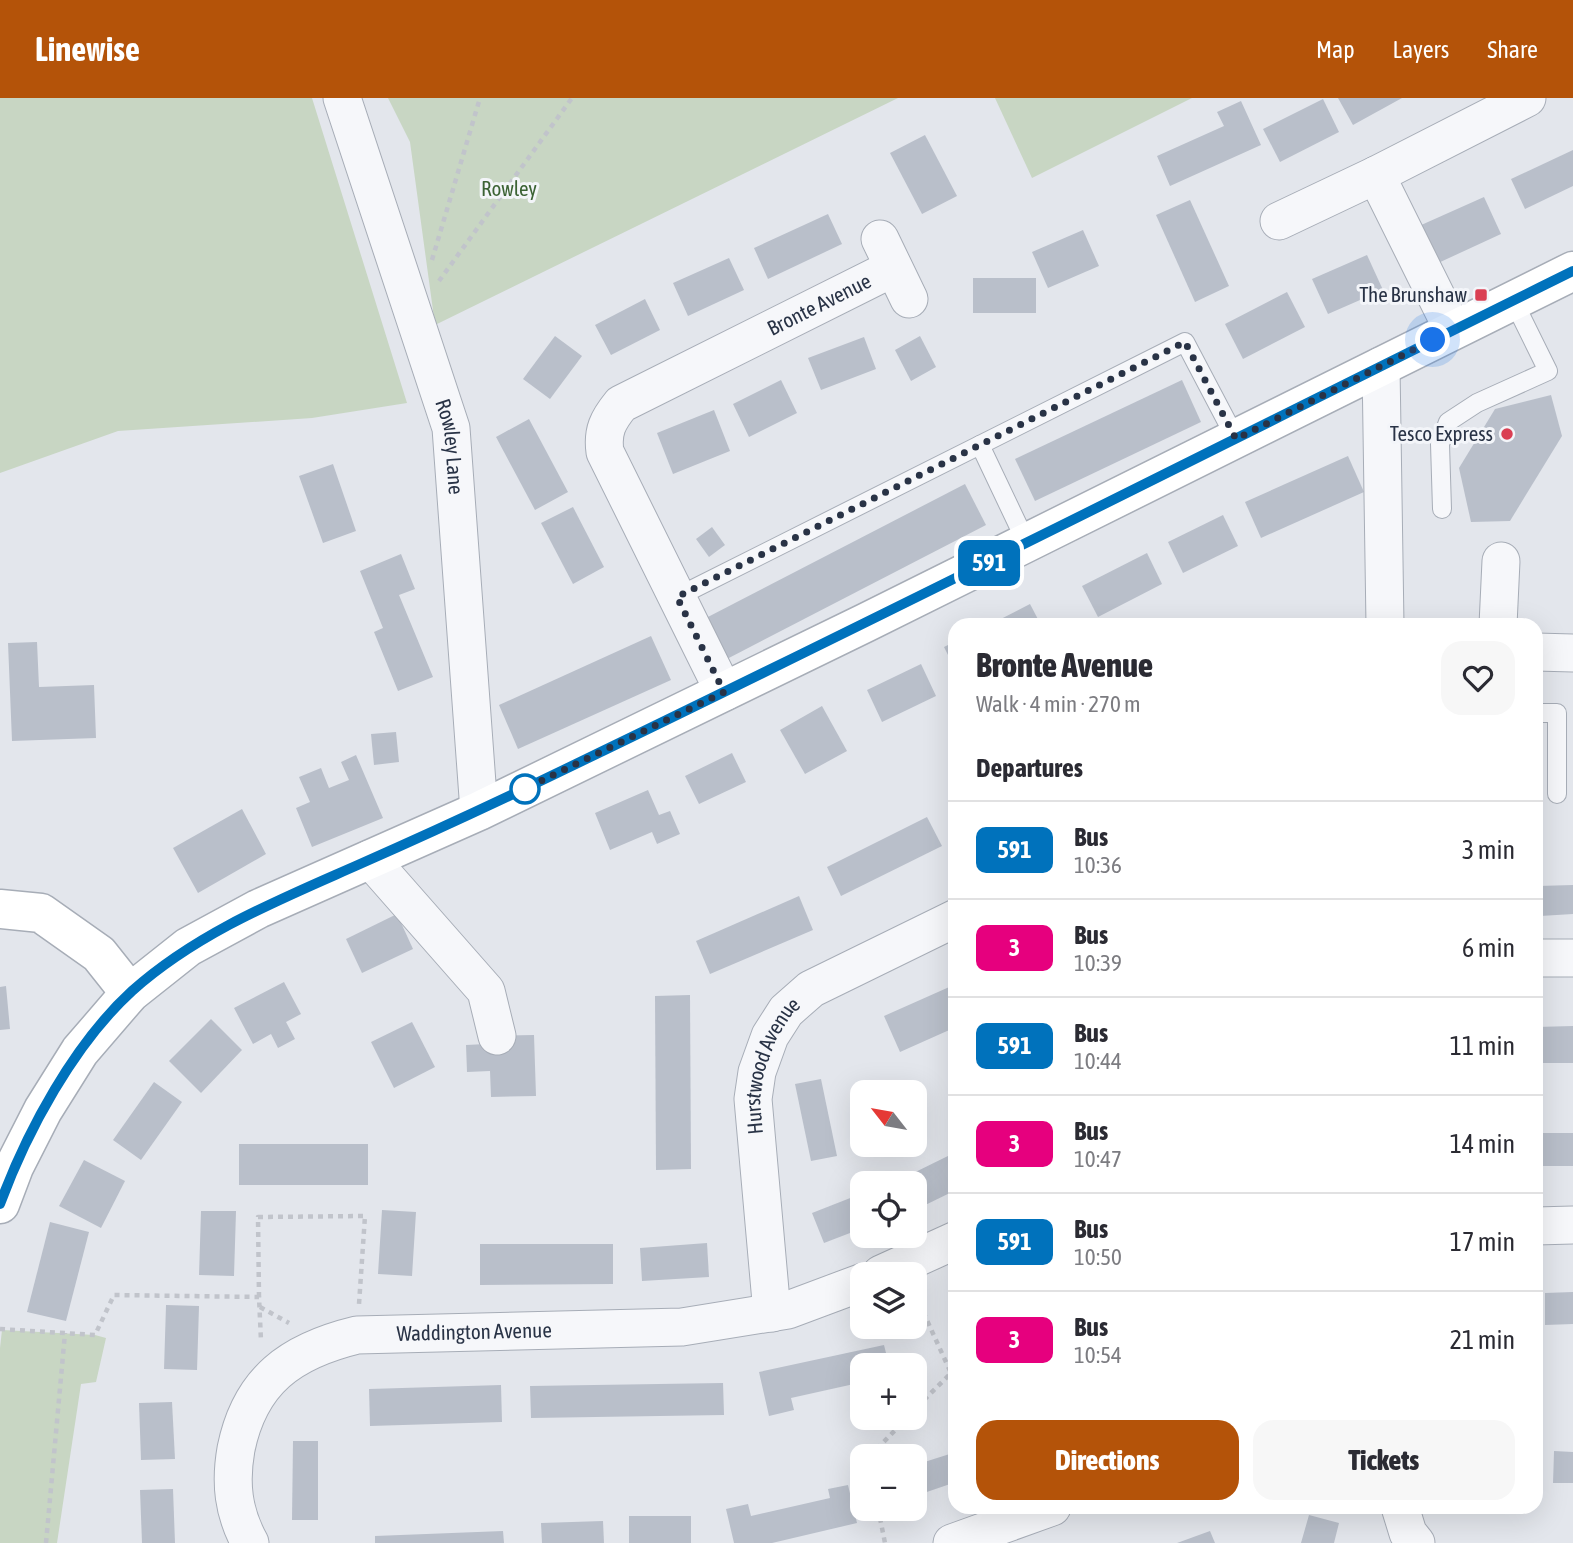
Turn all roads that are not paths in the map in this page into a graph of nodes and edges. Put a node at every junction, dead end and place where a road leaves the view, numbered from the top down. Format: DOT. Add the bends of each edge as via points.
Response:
graph roads {
  1 [pos="342,98"];
  2 [pos="1527,98"];
  3 [pos="1377,175"];
  4 [pos="1279,221"];
  5 [pos="894,269"];
  6 [pos="1573,271"];
  7 [pos="1513,300"];
  8 [pos="1454,330"];
  9 [pos="1381,366"];
  10 [pos="1236,439"];
  11 [pos="980,445"];
  12 [pos="1442,509"];
  13 [pos="1027,544"];
  14 [pos="1501,561"];
  15 [pos="677,597"];
  16 [pos="1385,618"];
  17 [pos="1498,618"];
  18 [pos="1543,652"];
  19 [pos="1573,653"];
  20 [pos="724,692"];
  21 [pos="1543,713"];
  22 [pos="1557,794"];
  23 [pos="479,811"];
  24 [pos="370,859"];
  25 [pos="0,909"];
  26 [pos="948,922"];
  27 [pos="1543,958"];
  28 [pos="1573,958"];
  29 [pos="130,993"];
  30 [pos="498,1036"];
  31 [pos="0,1204"];
  32 [pos="1573,1225"];
  33 [pos="1543,1226"];
  34 [pos="948,1244"];
  35 [pos="907,1262"];
  36 [pos="850,1287"];
  37 [pos="772,1313"];
  38 [pos="1033,1514"];
  39 [pos="1402,1514"];
  40 [pos="250,1543"];
  41 [pos="952,1543"];
  42 [pos="1416,1543"];
  1 -- 23 [label="street, Rowley Lane" via="451,428"];
  2 -- 3 [label="street"];
  3 -- 4 [label="street"];
  3 -- 8 [label="street"];
  5 -- 15 [label="street, Bronte Avenue" via="621,404 608,420 603,438 606,452"];
  6 -- 7 [label="street"];
  7 -- 8 [label="street"];
  7 -- 12 [label="lane" via="1548,371 1477,403 1448,422 1440,444"];
  8 -- 9 [label="street"];
  9 -- 10 [label="street"];
  9 -- 16 [label="street"];
  10 -- 11 [label="lane" via="1185,342"];
  10 -- 13 [label="street"];
  11 -- 13 [label="lane"];
  11 -- 15 [label="lane"];
  13 -- 20 [label="street"];
  14 -- 17 [label="street"];
  15 -- 20 [label="street, Bronte Avenue"];
  18 -- 19 [label="street"];
  20 -- 23 [label="street"];
  21 -- 22 [label="lane" via="1557,712"];
  23 -- 24 [label="street"];
  24 -- 29 [label="street" via="258,909 188,947"];
  24 -- 30 [label="street" via="486,991"];
  25 -- 29 [label="street" via="41,913 99,954"];
  26 -- 37 [label="street, Hurstwood Avenue" via="811,989 786,1011 770,1036 753,1099"];
  27 -- 28 [label="street"];
  29 -- 31 [label="street" via="80,1051 43,1110"];
  32 -- 33 [label="street"];
  34 -- 35 [label="street"];
  36 -- 37 [label="street, Waddington Avenue"];
  37 -- 40 [label="street, Waddington Avenue" via="682,1327 357,1335 324,1343 272,1375 240,1430 233,1499"];
  38 -- 41 [label="street"];
  39 -- 42 [label="street"];
}
